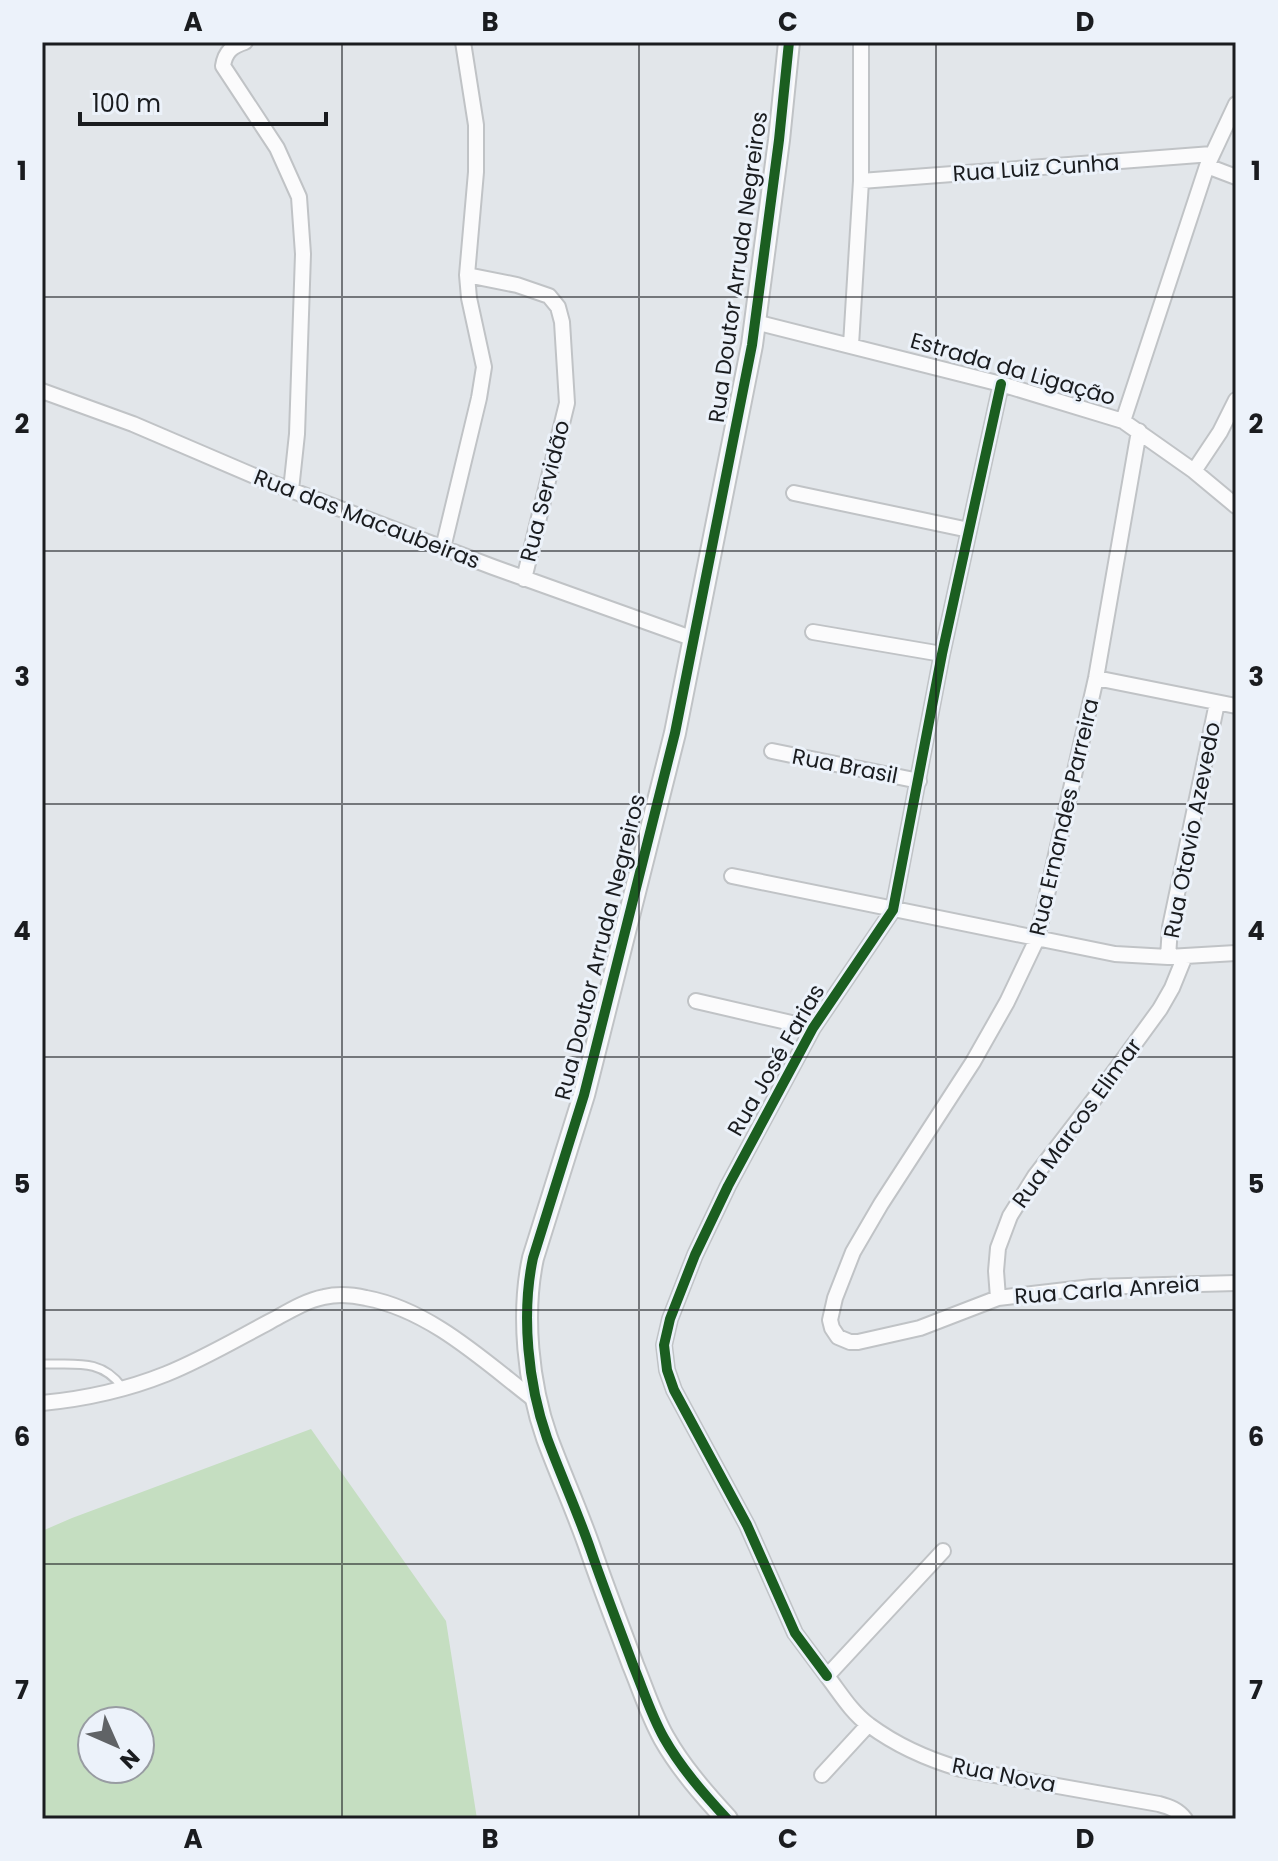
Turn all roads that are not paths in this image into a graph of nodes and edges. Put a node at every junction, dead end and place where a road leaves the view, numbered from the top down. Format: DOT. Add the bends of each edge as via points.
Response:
graph roads {
  1 [pos="245,42"];
  2 [pos="463,42"];
  3 [pos="789,42"];
  4 [pos="861,42"];
  5 [pos="1236,104"];
  6 [pos="1209,160"];
  7 [pos="1236,177"];
  8 [pos="861,181"];
  9 [pos="467,275"];
  10 [pos="755,322"];
  11 [pos="851,345"];
  12 [pos="1001,384"];
  13 [pos="42,391"];
  14 [pos="1236,400"];
  15 [pos="1123,421"];
  16 [pos="1139,431"];
  17 [pos="1194,471"];
  18 [pos="291,490"];
  19 [pos="794,493"];
  20 [pos="1236,506"];
  21 [pos="969,530"];
  22 [pos="443,548"];
  23 [pos="524,579"];
  24 [pos="813,632"];
  25 [pos="694,639"];
  26 [pos="942,654"];
  27 [pos="1096,678"];
  28 [pos="1217,703"];
  29 [pos="1236,706"];
  30 [pos="772,751"];
  31 [pos="919,781"];
  32 [pos="732,876"];
  33 [pos="893,910"];
  34 [pos="1037,939"];
  35 [pos="1236,953"];
  36 [pos="1185,956"];
  37 [pos="1168,957"];
  38 [pos="696,1001"];
  39 [pos="813,1028"];
  40 [pos="1236,1283"];
  41 [pos="998,1298"];
  42 [pos="842,1340"];
  43 [pos="42,1364"];
  44 [pos="124,1389"];
  45 [pos="536,1401"];
  46 [pos="42,1403"];
  47 [pos="943,1551"];
  48 [pos="827,1676"];
  49 [pos="868,1725"];
  50 [pos="822,1775"];
  51 [pos="727,1819"];
  52 [pos="1185,1819"];
  1 -- 18 [label="street" via="233,46 223,66 277,148 299,197 303,254"];
  2 -- 9 [label="street" via="476,125"];
  3 -- 10 [label="street, Rua Doutor Arruda Negreiros"];
  4 -- 8 [label="street"];
  5 -- 6 [label="street"];
  6 -- 7 [label="street, Rua Luiz Cunha"];
  6 -- 8 [label="street, Rua Luiz Cunha"];
  6 -- 15 [label="street"];
  8 -- 11 [label="street"];
  9 -- 22 [label="street" via="483,382"];
  9 -- 23 [label="street, Rua Servidão" via="549,296 562,322 567,403"];
  10 -- 11 [label="street, Estrada da Ligação"];
  10 -- 25 [label="street, Rua Doutor Arruda Negreiros"];
  11 -- 12 [label="street, Estrada da Ligação"];
  12 -- 15 [label="street, Estrada da Ligação"];
  12 -- 21 [label="street, Rua José Farias"];
  13 -- 18 [label="street, Rua das Macaubeiras"];
  14 -- 17 [label="street"];
  15 -- 16 [label="street, Estrada da Ligação"];
  16 -- 17 [label="street, Estrada da Ligação"];
  16 -- 27 [label="street, Rua Ernandes Parreira"];
  17 -- 20 [label="street, Estrada da Ligação"];
  18 -- 22 [label="street, Rua das Macaubeiras"];
  19 -- 21 [label="street"];
  21 -- 26 [label="street, Rua José Farias"];
  22 -- 23 [label="street, Rua das Macaubeiras"];
  23 -- 25 [label="street, Rua das Macaubeiras"];
  24 -- 26 [label="street"];
  25 -- 45 [label="street, Rua Doutor Arruda Negreiros" via="605,1015 533,1258 528,1334"];
  26 -- 31 [label="street, Rua José Farias"];
  27 -- 28 [label="street"];
  27 -- 34 [label="street, Rua Ernandes Parreira"];
  28 -- 29 [label="street"];
  28 -- 37 [label="street, Rua Otavio Azevedo"];
  30 -- 31 [label="street, Rua Brasil"];
  31 -- 33 [label="street, Rua José Farias"];
  32 -- 33 [label="street"];
  33 -- 34 [label="street"];
  33 -- 39 [label="street, Rua José Farias"];
  34 -- 37 [label="street" via="1115,954"];
  34 -- 42 [label="street, Rua Ernandes Parreira" via="973,1062 853,1252 831,1312 832,1328"];
  35 -- 36 [label="street"];
  36 -- 37 [label="street"];
  36 -- 41 [label="street, Rua Marcos Elimar" via="1166,1000 1010,1216 998,1248"];
  38 -- 39 [label="street"];
  39 -- 48 [label="street, Rua José Farias" via="695,1255 664,1345 674,1390 747,1525 795,1633"];
  40 -- 41 [label="street, Rua Carla Anreia" via="1092,1287"];
  41 -- 42 [label="street, Rua Carla Anreia" via="909,1332"];
  43 -- 44 [label="lane" via="98,1367"];
  44 -- 45 [label="street" via="168,1374 298,1306 348,1295 422,1319"];
  44 -- 46 [label="street"];
  45 -- 51 [label="street, Rua Doutor Arruda Negreiros" via="648,1703 696,1785"];
  47 -- 48 [label="street"];
  48 -- 49 [label="street, Rua Nova"];
  49 -- 50 [label="street"];
  49 -- 52 [label="street, Rua Nova" via="928,1758 961,1769 1159,1804"];
}
